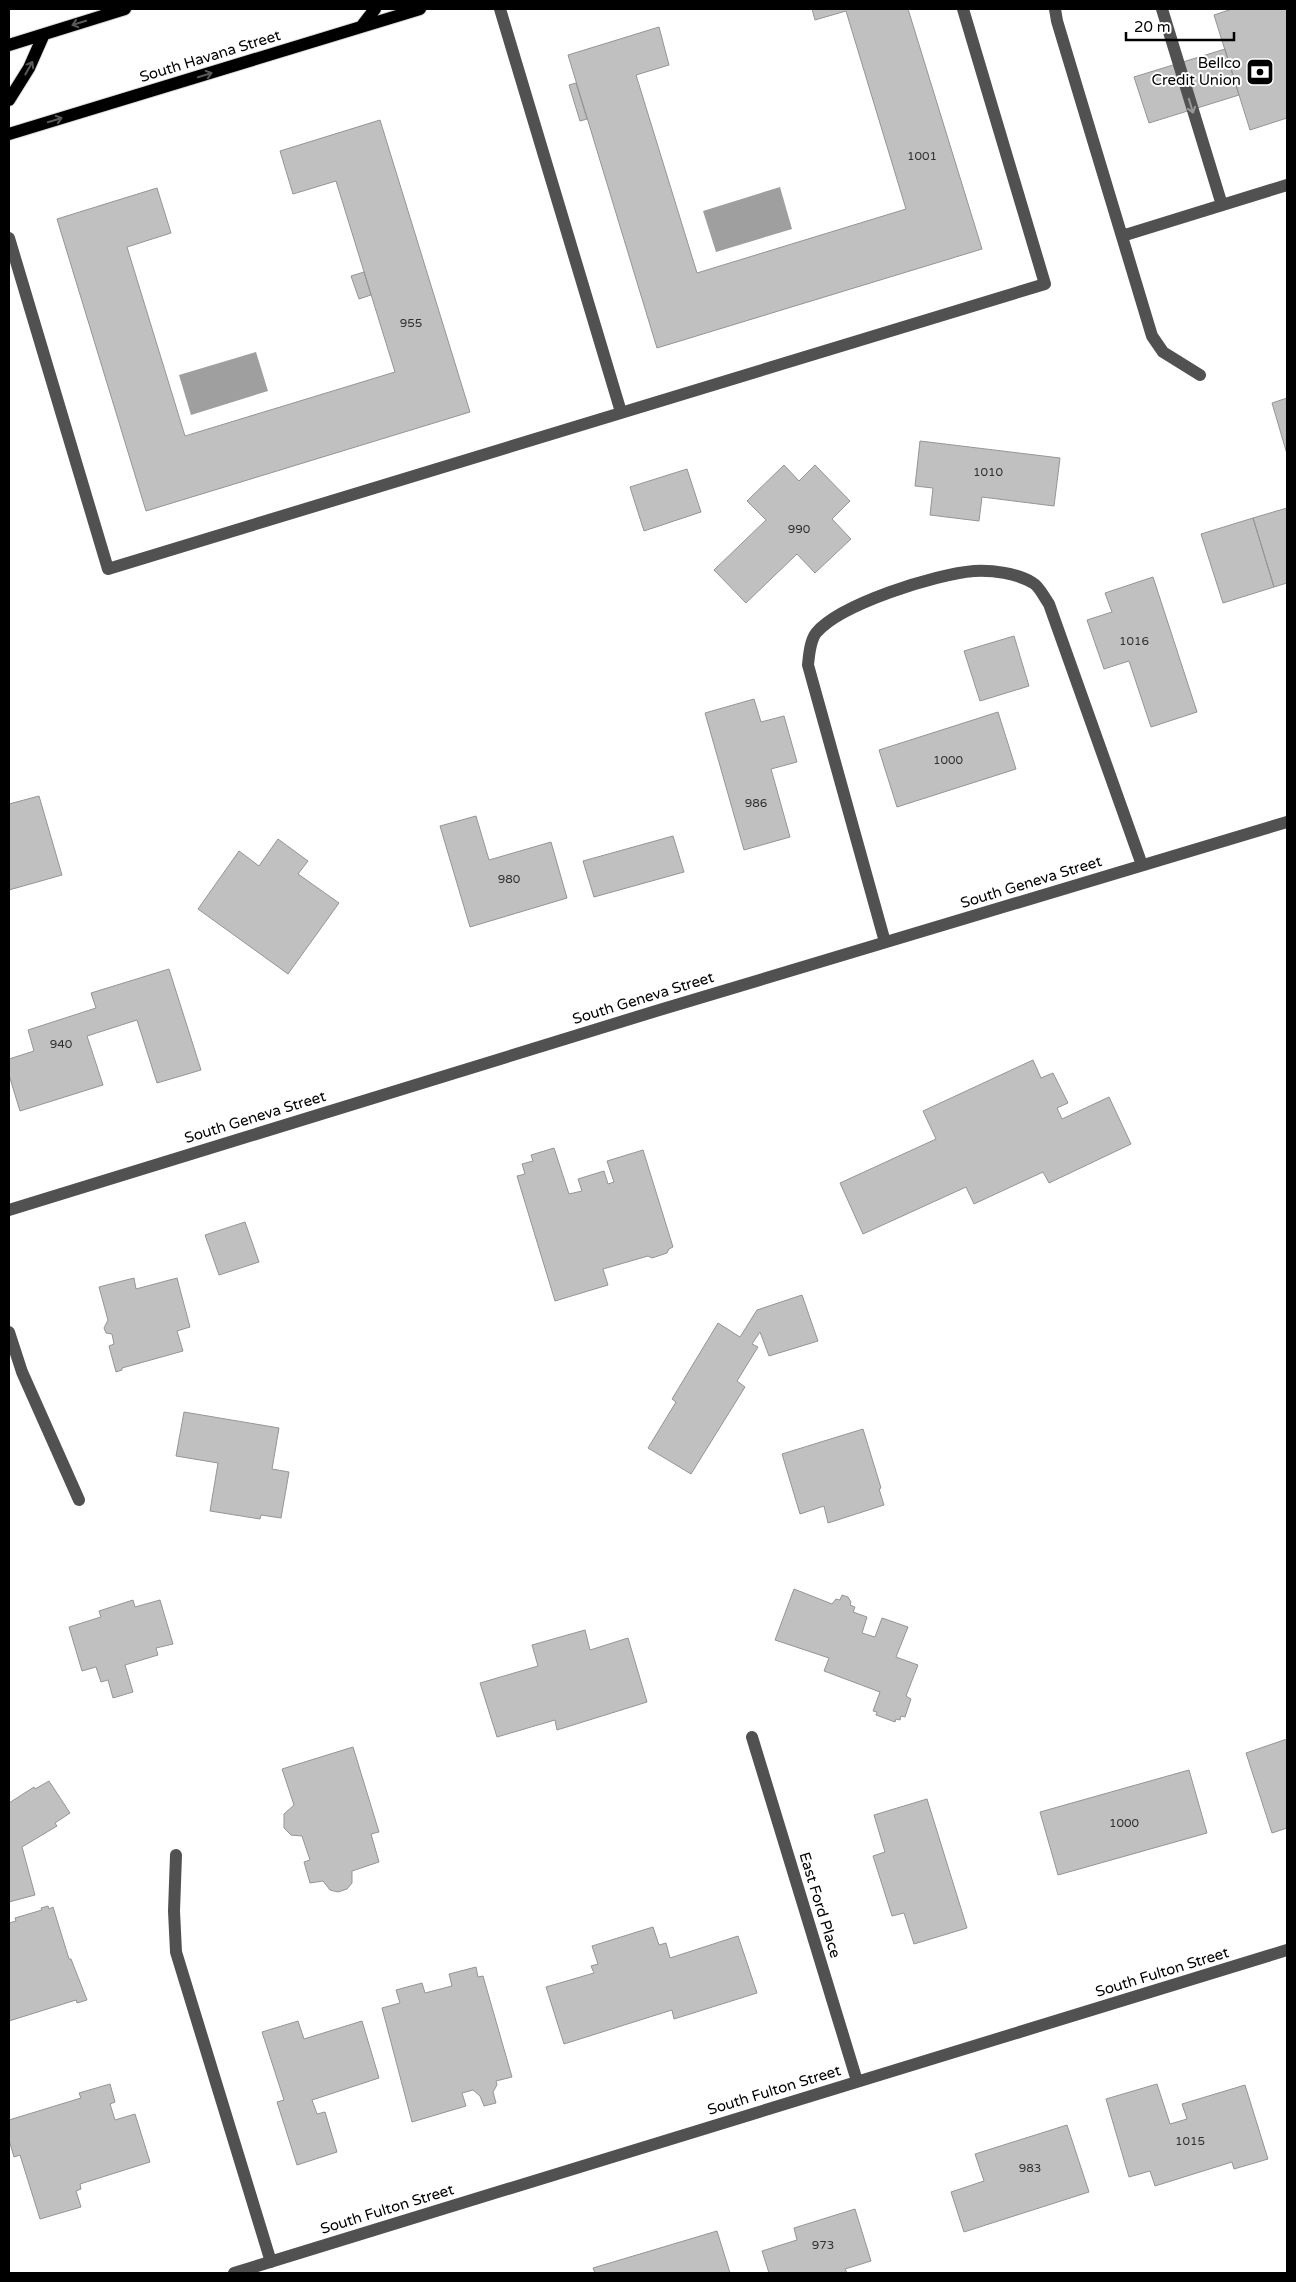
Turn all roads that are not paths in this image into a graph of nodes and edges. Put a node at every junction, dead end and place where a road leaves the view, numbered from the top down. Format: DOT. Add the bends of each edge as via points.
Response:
graph roads {
  1 [pos="125,9"];
  2 [pos="375,9"];
  3 [pos="420,9"];
  4 [pos="500,9"];
  5 [pos="963,9"];
  6 [pos="1055,9"];
  7 [pos="1162,9"];
  8 [pos="361,27"];
  9 [pos="44,34"];
  10 [pos="9,45"];
  11 [pos="9,100"];
  12 [pos="9,134"];
  13 [pos="1287,185"];
  14 [pos="1222,205"];
  15 [pos="1122,236"];
  16 [pos="9,238"];
  17 [pos="1200,375"];
  18 [pos="621,412"];
  19 [pos="1287,822"];
  20 [pos="1142,865"];
  21 [pos="885,942"];
  22 [pos="9,1210"];
  23 [pos="9,1332"];
  24 [pos="79,1500"];
  25 [pos="752,1737"];
  26 [pos="176,1855"];
  27 [pos="1287,1950"];
  28 [pos="857,2081"];
  29 [pos="271,2262"];
  30 [pos="234,2273"];
  1 -- 9 [label="main road, one-way"];
  2 -- 8 [label="main road"];
  3 -- 8 [label="main road, South Havana Street"];
  4 -- 18 [label="street"];
  5 -- 18 [label="street" via="1045,284"];
  6 -- 15 [label="street"];
  7 -- 14 [label="street, one-way"];
  12 -- 8 [label="main road, South Havana Street, one-way"];
  9 -- 10 [label="main road"];
  11 -- 9 [label="main road, one-way" via="30,68"];
  13 -- 14 [label="street"];
  14 -- 15 [label="street"];
  15 -- 17 [label="street" via="1152,336 1163,352"];
  16 -- 18 [label="street" via="108,569"];
  19 -- 20 [label="street, South Geneva Street"];
  20 -- 21 [label="street, South Geneva Street"];
  20 -- 21 [label="street" via="1049,604 1034,583 1010,574 974,571 919,583 856,606 831,621 816,633 808,665"];
  21 -- 22 [label="street, South Geneva Street"];
  23 -- 24 [label="street" via="22,1372"];
  25 -- 28 [label="street, East Ford Place"];
  26 -- 29 [label="street" via="176,1952"];
  27 -- 28 [label="street, South Fulton Street"];
  28 -- 29 [label="street, South Fulton Street"];
  29 -- 30 [label="street, South Fulton Street"];
}
